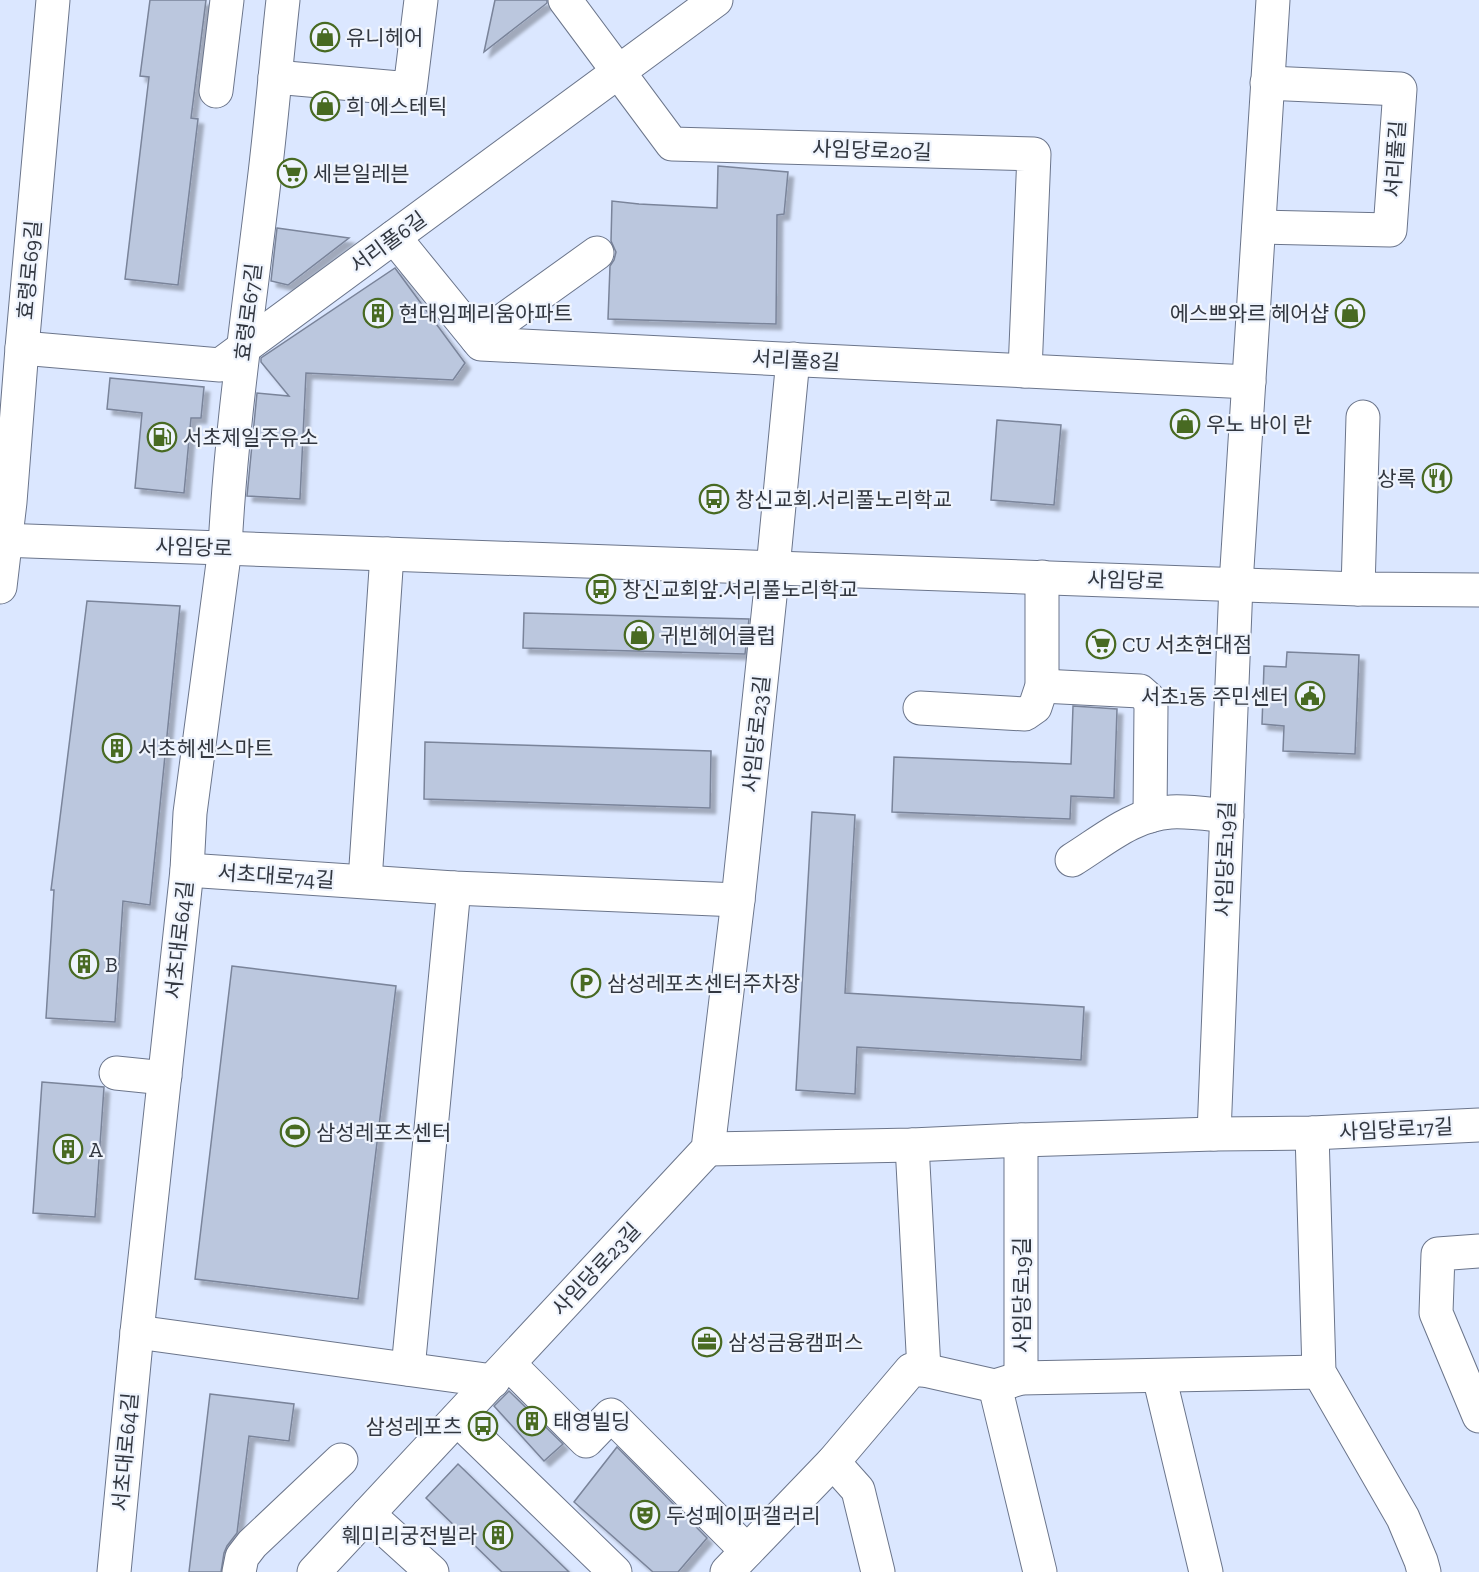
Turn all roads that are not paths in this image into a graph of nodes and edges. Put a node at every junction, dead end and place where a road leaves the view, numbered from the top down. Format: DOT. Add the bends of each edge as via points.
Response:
graph roads {
  1 [pos="53,0"];
  2 [pos="227,0"];
  3 [pos="283,0"];
  4 [pos="421,0"];
  5 [pos="565,0"];
  6 [pos="716,0"];
  7 [pos="1273,0"];
  8 [pos="618,72"];
  9 [pos="275,77"];
  10 [pos="1268,83"];
  11 [pos="216,91"];
  12 [pos="1259,227"];
  13 [pos="394,237"];
  14 [pos="597,253"];
  15 [pos="477,339"];
  16 [pos="22,348"];
  17 [pos="243,348"];
  18 [pos="793,359"];
  19 [pos="1025,371"];
  20 [pos="1249,382"];
  21 [pos="1363,417"];
  22 [pos="3,540"];
  23 [pos="225,548"];
  24 [pos="387,554"];
  25 [pos="773,568"];
  26 [pos="1042,577"];
  27 [pos="1236,584"];
  28 [pos="0,587"];
  29 [pos="1358,589"];
  30 [pos="1479,590"];
  31 [pos="1042,686"];
  32 [pos="920,708"];
  33 [pos="1150,816"];
  34 [pos="1227,816"];
  35 [pos="1072,860"];
  36 [pos="187,870"];
  37 [pos="365,881"];
  38 [pos="454,888"];
  39 [pos="738,900"];
  40 [pos="116,1073"];
  41 [pos="165,1076"];
  42 [pos="1479,1125"];
  43 [pos="1312,1133"];
  44 [pos="1214,1134"];
  45 [pos="1021,1140"];
  46 [pos="912,1145"];
  47 [pos="708,1149"];
  48 [pos="1479,1251"];
  49 [pos="137,1332"];
  50 [pos="408,1369"];
  51 [pos="924,1370"];
  52 [pos="501,1372"];
  53 [pos="1319,1372"];
  54 [pos="1160,1376"];
  55 [pos="1008,1382"];
  56 [pos="1479,1416"];
  57 [pos="458,1419"];
  58 [pos="341,1460"];
  59 [pos="833,1462"];
  60 [pos="368,1514"];
  61 [pos="737,1562"];
  62 [pos="418,1568"];
  63 [pos="114,1572"];
  64 [pos="239,1572"];
  65 [pos="314,1572"];
  66 [pos="615,1572"];
  67 [pos="878,1572"];
  68 [pos="1040,1572"];
  69 [pos="1206,1572"];
  70 [pos="1424,1572"];
  1 -- 16 [label="street, 효령로69길"];
  2 -- 11 [label="street"];
  3 -- 9 [label="street, 효령로67길"];
  4 -- 9 [label="street" via="410,90"];
  5 -- 8 [label="street, 사임당로20길"];
  6 -- 8 [label="street, 서리풀6길"];
  7 -- 10 [label="street"];
  8 -- 13 [label="street, 서리풀6길"];
  8 -- 19 [label="street, 사임당로20길" via="672,144 1034,154"];
  9 -- 17 [label="street, 효령로67길"];
  10 -- 12 [label="street"];
  10 -- 12 [label="street, 서리풀길" via="1400,89 1390,230"];
  12 -- 20 [label="street"];
  13 -- 15 [label="street"];
  13 -- 17 [label="street, 서리풀6길"];
  14 -- 15 [label="street"];
  15 -- 18 [label="street, 서리풀8길" via="481,344"];
  16 -- 17 [label="street, 서리풀6길" via="220,365"];
  16 -- 22 [label="street, 효령로69길"];
  17 -- 23 [label="street, 효령로67길"];
  18 -- 19 [label="street, 서리풀8길"];
  18 -- 25 [label="street"];
  19 -- 20 [label="street, 서리풀8길"];
  20 -- 27 [label="street"];
  21 -- 29 [label="street"];
  22 -- 23 [label="street, 사임당로"];
  22 -- 28 [label="street, 효령로69길"];
  23 -- 24 [label="street, 사임당로"];
  23 -- 36 [label="street, 서초대로64길" via="190,813"];
  24 -- 25 [label="street, 사임당로"];
  24 -- 37 [label="street"];
  25 -- 26 [label="street, 사임당로"];
  25 -- 39 [label="street, 사임당로23길"];
  26 -- 27 [label="street, 사임당로"];
  26 -- 31 [label="street"];
  27 -- 29 [label="street, 사임당로"];
  27 -- 34 [label="street, 사임당로19길"];
  29 -- 30 [label="street, 사임당로"];
  31 -- 32 [label="street" via="1035,707 1025,714"];
  31 -- 33 [label="street" via="1140,691 1149,699"];
  33 -- 34 [label="street" via="1169,812"];
  33 -- 35 [label="street" via="1115,831"];
  34 -- 44 [label="street, 사임당로19길"];
  36 -- 37 [label="street, 서초대로74길"];
  36 -- 41 [label="street, 서초대로64길"];
  37 -- 38 [label="street"];
  38 -- 39 [label="street"];
  38 -- 50 [label="street"];
  39 -- 47 [label="street, 사임당로23길"];
  40 -- 41 [label="street"];
  41 -- 49 [label="street, 서초대로64길"];
  42 -- 43 [label="street, 사임당로17길"];
  43 -- 44 [label="street"];
  43 -- 53 [label="street"];
  44 -- 45 [label="street"];
  45 -- 46 [label="street"];
  45 -- 55 [label="street, 사임당로19길"];
  46 -- 47 [label="street"];
  46 -- 51 [label="street"];
  47 -- 52 [label="street, 사임당로23길"];
  48 -- 56 [label="street" via="1438,1254 1436,1313"];
  49 -- 50 [label="street"];
  49 -- 63 [label="street, 서초대로64길"];
  50 -- 52 [label="street"];
  51 -- 55 [label="street, 사임당로19길"];
  51 -- 59 [label="street" via="910,1370"];
  52 -- 57 [label="street, 사임당로23길"];
  52 -- 61 [label="street" via="586,1441 611,1415"];
  53 -- 54 [label="street, 사임당로19길"];
  53 -- 70 [label="street" via="1403,1518"];
  54 -- 55 [label="street, 사임당로19길"];
  54 -- 69 [label="street"];
  55 -- 68 [label="street, 사임당로19길"];
  57 -- 60 [label="street, 사임당로23길"];
  57 -- 66 [label="street"];
  58 -- 64 [label="street" via="252,1544 242,1557"];
  59 -- 61 [label="street"];
  59 -- 67 [label="street" via="858,1490"];
  60 -- 62 [label="street"];
  60 -- 65 [label="street, 사임당로23길"];
}
